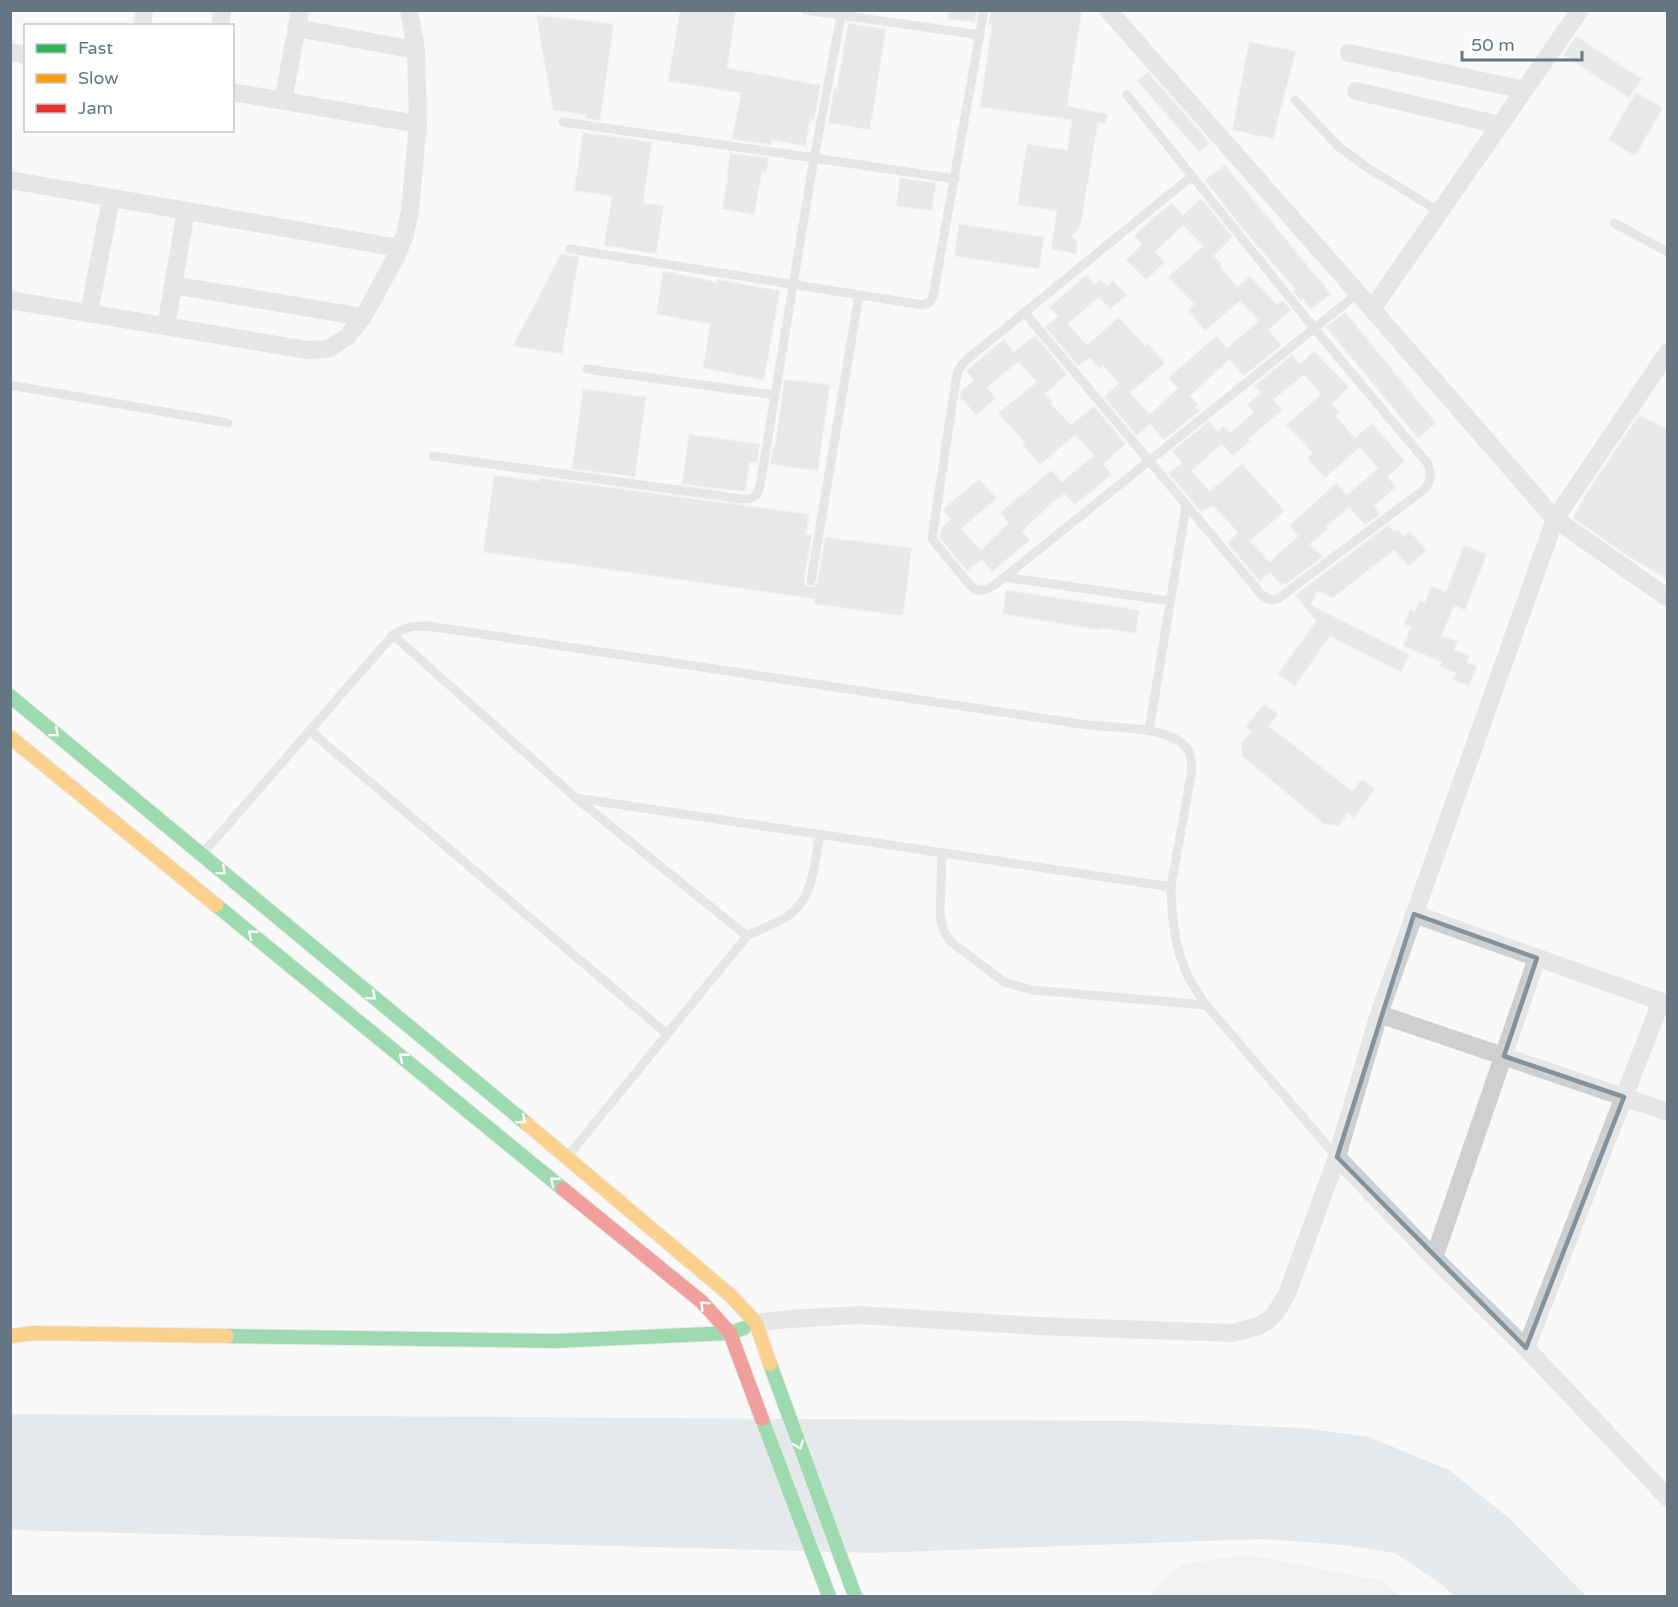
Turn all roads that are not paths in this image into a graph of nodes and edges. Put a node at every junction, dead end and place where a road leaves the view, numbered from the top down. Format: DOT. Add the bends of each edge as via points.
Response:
graph roads {
  1 [pos="410,10"];
  2 [pos="805,10"];
  3 [pos="984,10"];
  4 [pos="1108,10"];
  5 [pos="1580,10"];
  6 [pos="841,16"];
  7 [pos="298,19"];
  8 [pos="980,35"];
  9 [pos="416,50"];
  10 [pos="1349,52"];
  11 [pos="1525,90"];
  12 [pos="1356,91"];
  13 [pos="234,92"];
  14 [pos="1127,95"];
  15 [pos="1296,100"];
  16 [pos="283,101"];
  17 [pos="563,122"];
  18 [pos="418,124"];
  19 [pos="1500,125"];
  20 [pos="814,158"];
  21 [pos="1192,176"];
  22 [pos="955,179"];
  23 [pos="10,180"];
  24 [pos="111,198"];
  25 [pos="186,211"];
  26 [pos="1440,212"];
  27 [pos="1614,223"];
  28 [pos="399,248"];
  29 [pos="570,249"];
  30 [pos="1668,252"];
  31 [pos="173,285"];
  32 [pos="794,285"];
  33 [pos="1358,292"];
  34 [pos="859,295"];
  35 [pos="10,300"];
  36 [pos="1372,309"];
  37 [pos="1024,312"];
  38 [pos="89,313"];
  39 [pos="363,316"];
  40 [pos="166,326"];
  41 [pos="1314,328"];
  42 [pos="1668,352"];
  43 [pos="587,369"];
  44 [pos="10,385"];
  45 [pos="776,395"];
  46 [pos="228,423"];
  47 [pos="434,456"];
  48 [pos="1148,461"];
  49 [pos="1186,506"];
  50 [pos="1554,519"];
  51 [pos="1005,577"];
  52 [pos="811,581"];
  53 [pos="1668,598"];
  54 [pos="1170,601"];
  55 [pos="393,635"];
  56 [pos="10,696"];
  57 [pos="310,731"];
  58 [pos="1149,731"];
  59 [pos="10,737"];
  60 [pos="576,798"];
  61 [pos="820,835"];
  62 [pos="942,854"];
  63 [pos="191,865"];
  64 [pos="1171,886"];
  65 [pos="1414,914"];
  66 [pos="747,936"];
  67 [pos="1537,958"];
  68 [pos="1664,1003"];
  69 [pos="1206,1005"];
  70 [pos="1379,1014"];
  71 [pos="667,1034"];
  72 [pos="1504,1056"];
  73 [pos="1624,1097"];
  74 [pos="1668,1112"];
  75 [pos="567,1157"];
  76 [pos="1337,1157"];
  77 [pos="1434,1258"];
  78 [pos="756,1323"];
  79 [pos="730,1333"];
  80 [pos="10,1336"];
  81 [pos="1526,1348"];
  82 [pos="1668,1498"];
  83 [pos="829,1596"];
  84 [pos="855,1596"];
  1 -- 9 [label="street"];
  2 -- 6 [label="lane"];
  3 -- 8 [label="lane"];
  4 -- 33 [label="street"];
  5 -- 11 [label="street"];
  6 -- 8 [label="lane"];
  6 -- 20 [label="lane"];
  7 -- 9 [label="street"];
  7 -- 16 [label="street"];
  8 -- 22 [label="lane"];
  9 -- 18 [label="street"];
  10 -- 11 [label="street"];
  11 -- 19 [label="street"];
  12 -- 19 [label="street"];
  13 -- 16 [label="street"];
  14 -- 21 [label="lane"];
  15 -- 26 [label="lane" via="1338,146"];
  16 -- 18 [label="street"];
  17 -- 20 [label="lane"];
  18 -- 28 [label="street" via="410,210"];
  19 -- 26 [label="street"];
  20 -- 22 [label="lane"];
  20 -- 32 [label="lane"];
  21 -- 37 [label="lane"];
  21 -- 41 [label="lane"];
  22 -- 34 [label="lane" via="930,302 922,305"];
  23 -- 24 [label="street"];
  24 -- 25 [label="street"];
  24 -- 38 [label="street"];
  25 -- 28 [label="street"];
  25 -- 31 [label="street"];
  26 -- 36 [label="street"];
  27 -- 30 [label="lane"];
  28 -- 39 [label="street"];
  29 -- 32 [label="lane"];
  31 -- 39 [label="street"];
  31 -- 40 [label="street"];
  32 -- 34 [label="lane"];
  32 -- 45 [label="lane"];
  33 -- 36 [label="street"];
  33 -- 41 [label="lane"];
  34 -- 52 [label="lane"];
  35 -- 38 [label="street"];
  36 -- 50 [label="street"];
  37 -- 48 [label="lane"];
  37 -- 51 [label="lane" via="959,369 932,531 932,539 976,590 986,590"];
  38 -- 40 [label="street"];
  39 -- 40 [label="street" via="347,338 328,349 307,350"];
  41 -- 48 [label="lane"];
  41 -- 49 [label="lane" via="1428,464 1431,477 1425,489 1273,600 1262,595"];
  42 -- 50 [label="street"];
  43 -- 45 [label="lane"];
  44 -- 46 [label="lane"];
  45 -- 47 [label="lane" via="760,486 751,499"];
  48 -- 49 [label="lane"];
  48 -- 51 [label="lane"];
  49 -- 54 [label="lane"];
  50 -- 53 [label="street"];
  50 -- 65 [label="street"];
  51 -- 54 [label="lane"];
  54 -- 58 [label="lane"];
  55 -- 57 [label="lane"];
  55 -- 58 [label="lane" via="402,628 428,626"];
  55 -- 60 [label="lane"];
  56 -- 63 [label="main road, one-way"];
  57 -- 63 [label="lane"];
  57 -- 71 [label="lane"];
  58 -- 64 [label="lane" via="1174,738 1188,748 1191,758"];
  59 -- 63 [label="main road"];
  60 -- 61 [label="lane"];
  60 -- 66 [label="lane"];
  61 -- 62 [label="lane"];
  61 -- 66 [label="lane" via="808,892 801,905 787,917"];
  62 -- 64 [label="lane"];
  62 -- 69 [label="lane" via="943,929 950,941 1004,982 1032,990"];
  63 -- 75 [label="main road, one-way"];
  79 -- 63 [label="main road, one-way" via="702,1302"];
  64 -- 69 [label="lane" via="1172,922 1178,948 1188,977"];
  65 -- 67 [label="street"];
  65 -- 70 [label="street"];
  66 -- 71 [label="lane"];
  67 -- 68 [label="street"];
  67 -- 72 [label="street"];
  68 -- 73 [label="street"];
  69 -- 76 [label="lane"];
  70 -- 72 [label="street"];
  70 -- 76 [label="street"];
  71 -- 75 [label="lane"];
  72 -- 73 [label="street"];
  72 -- 77 [label="street"];
  73 -- 74 [label="street"];
  73 -- 81 [label="street"];
  75 -- 78 [label="main road" via="730,1295"];
  76 -- 77 [label="street"];
  76 -- 78 [label="street" via="1287,1293 1275,1315 1259,1326 1232,1333 1209,1333 858,1315"];
  77 -- 81 [label="street"];
  78 -- 79 [label="main road"];
  78 -- 84 [label="main road, one-way"];
  79 -- 80 [label="main road" via="556,1341 35,1333"];
  79 -- 83 [label="main road"];
  81 -- 82 [label="street"];
}
